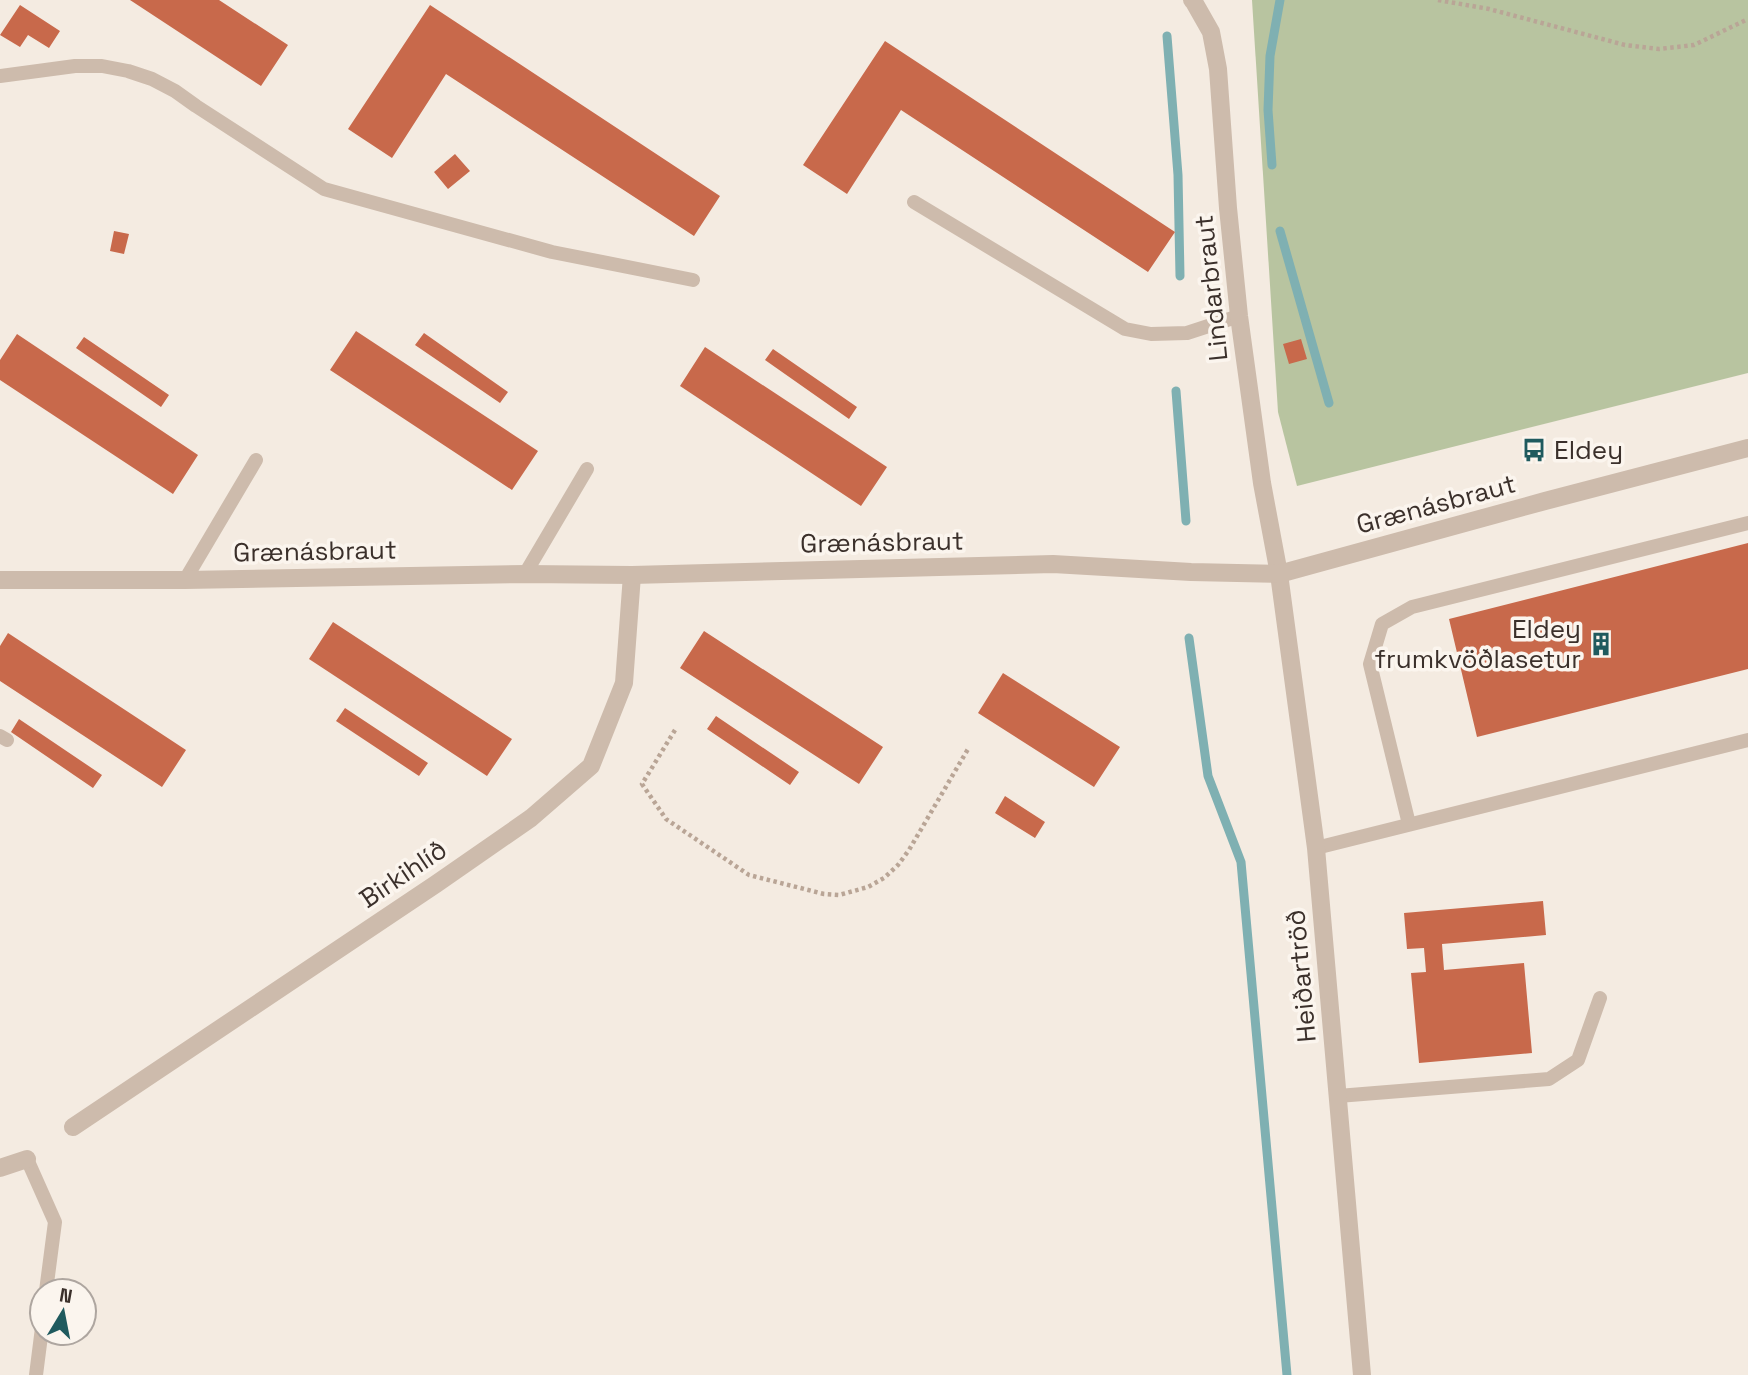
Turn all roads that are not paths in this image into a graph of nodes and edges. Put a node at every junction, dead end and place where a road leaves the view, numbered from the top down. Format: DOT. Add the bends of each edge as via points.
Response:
graph roads {
  1 [pos="1192,0"];
  2 [pos="0,76"];
  3 [pos="914,202"];
  4 [pos="693,279"];
  5 [pos="1239,316"];
  6 [pos="1748,448"];
  7 [pos="256,460"];
  8 [pos="587,469"];
  9 [pos="1748,523"];
  10 [pos="525,574"];
  11 [pos="1279,574"];
  12 [pos="632,575"];
  13 [pos="0,580"];
  14 [pos="185,580"];
  15 [pos="1748,740"];
  16 [pos="1409,824"];
  17 [pos="1316,848"];
  18 [pos="1600,998"];
  19 [pos="1338,1096"];
  20 [pos="73,1127"];
  21 [pos="27,1159"];
  22 [pos="0,1168"];
  23 [pos="49,1277"];
  24 [pos="40,1347"];
  25 [pos="36,1375"];
  26 [pos="1362,1375"];
  1 -- 5 [label="street, Lindarbraut" via="1211,32 1218,69"];
  2 -- 4 [label="lane" via="75,66 128,71 175,91 324,189 552,252"];
  3 -- 5 [label="lane" via="1125,329 1187,333"];
  5 -- 11 [label="street, Lindarbraut"];
  6 -- 11 [label="street, Grænásbraut"];
  7 -- 14 [label="lane"];
  8 -- 10 [label="lane"];
  9 -- 16 [label="lane" via="1412,607 1382,624 1370,664"];
  10 -- 12 [label="street, Grænásbraut"];
  10 -- 14 [label="street, Grænásbraut"];
  11 -- 12 [label="street, Grænásbraut" via="1053,564"];
  11 -- 17 [label="street, Heiðartröð"];
  12 -- 20 [label="street, Birkihlíð" via="624,683 590,766 531,818"];
  13 -- 14 [label="street, Grænásbraut"];
  15 -- 16 [label="lane"];
  16 -- 17 [label="lane"];
  17 -- 19 [label="street, Heiðartröð"];
  18 -- 19 [label="lane" via="1578,1060 1549,1079"];
  19 -- 26 [label="street, Heiðartröð"];
  21 -- 22 [label="street"];
  21 -- 23 [label="lane" via="55,1222"];
  24 -- 25 [label="lane"];
}
